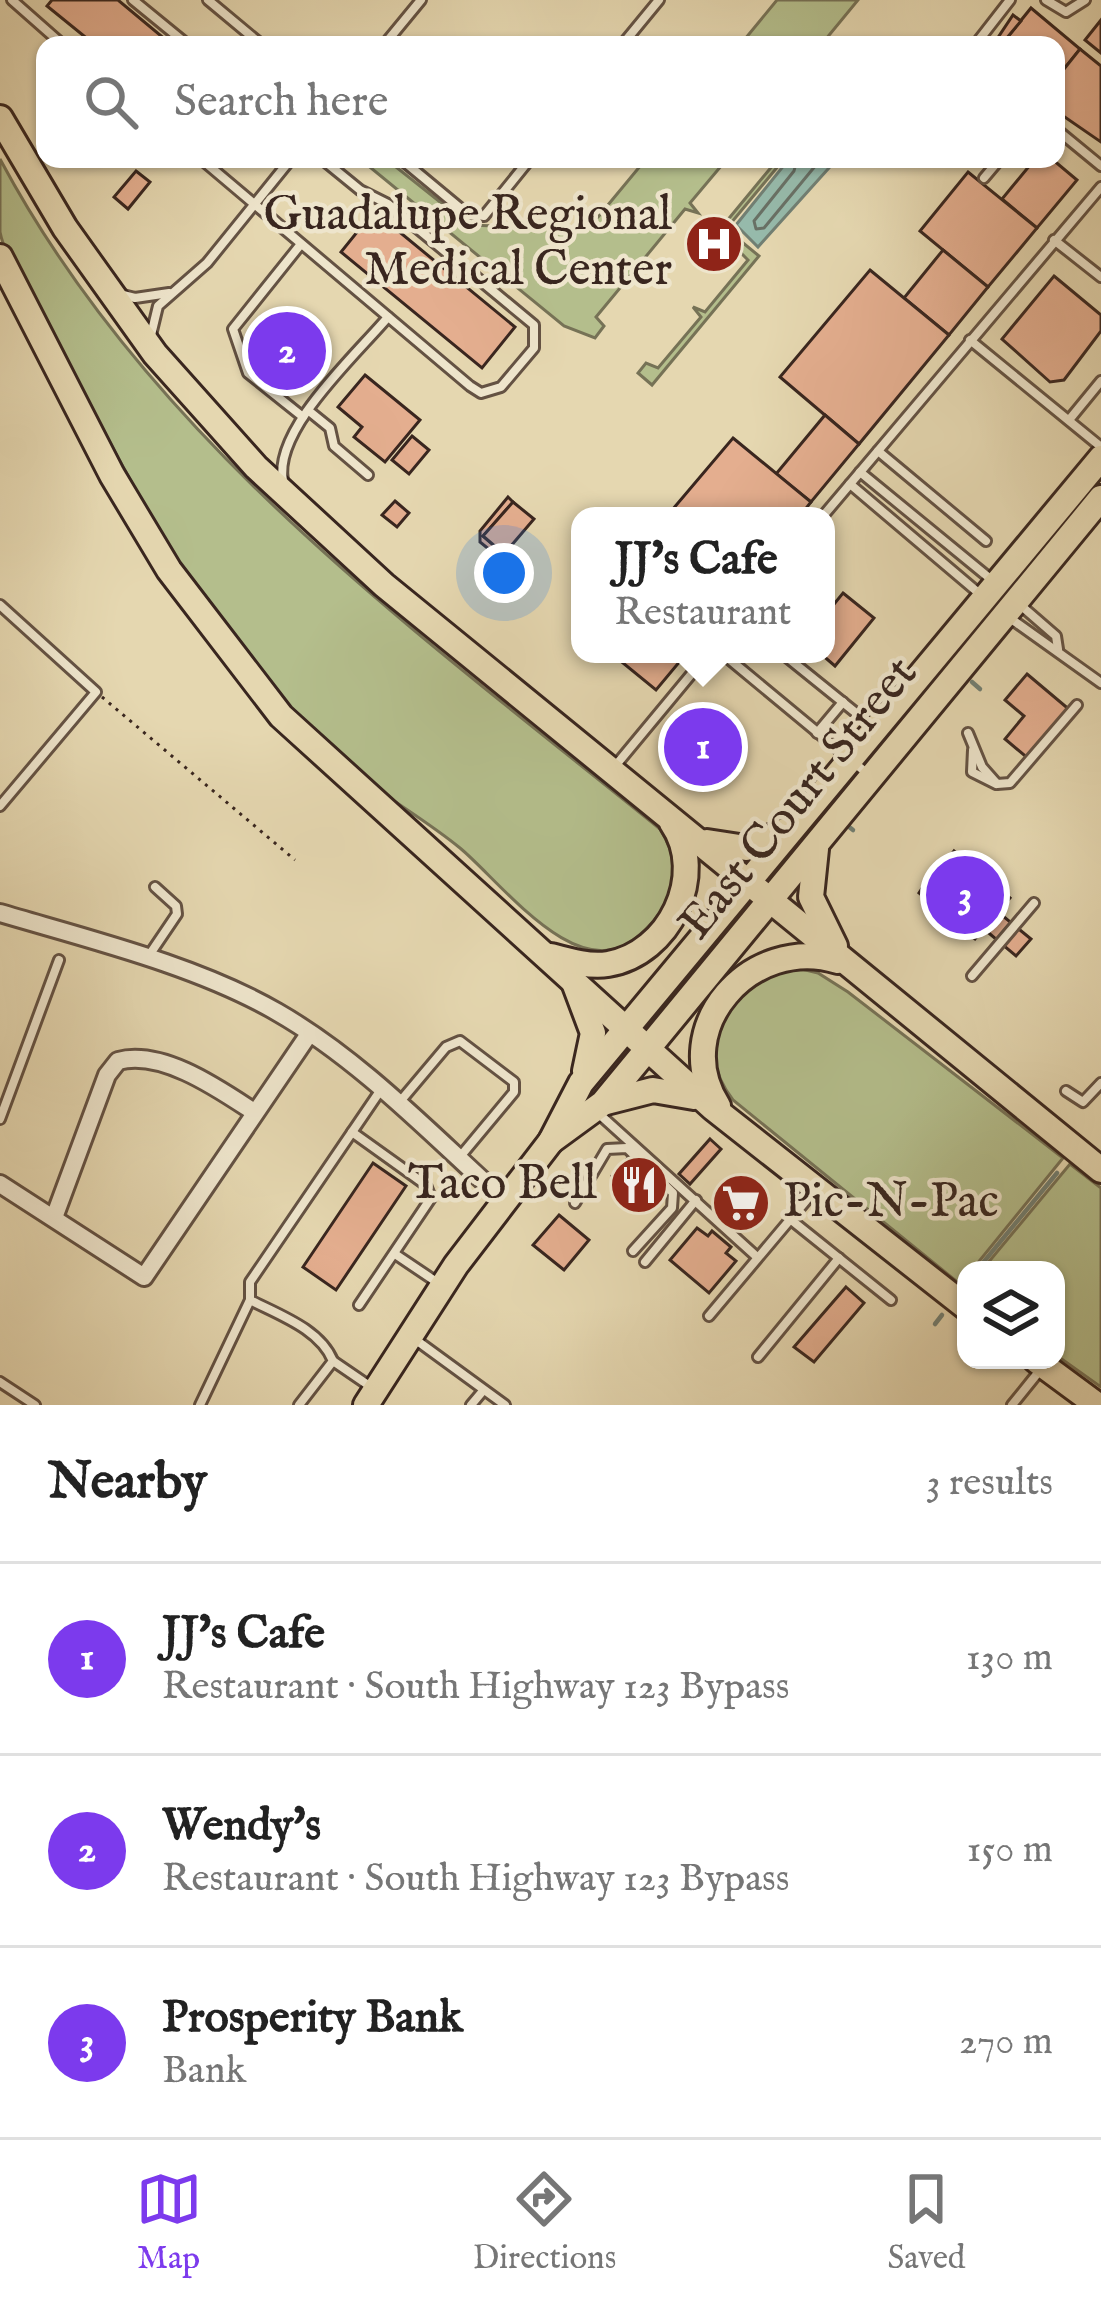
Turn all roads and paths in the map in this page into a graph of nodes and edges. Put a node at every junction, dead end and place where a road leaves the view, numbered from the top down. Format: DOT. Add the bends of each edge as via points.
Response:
graph roads {
  1 [pos="12,0"];
  2 [pos="134,0"];
  3 [pos="208,0"];
  4 [pos="421,0"];
  5 [pos="659,0"];
  6 [pos="1010,0"];
  7 [pos="1046,0"];
  8 [pos="1085,0"];
  9 [pos="53,36"];
  10 [pos="177,36"];
  11 [pos="251,36"];
  12 [pos="391,36"];
  13 [pos="629,36"];
  14 [pos="982,36"];
  15 [pos="0,118"];
  16 [pos="1065,136"];
  17 [pos="1101,166"];
  18 [pos="212,168"];
  19 [pos="284,168"];
  20 [pos="333,168"];
  21 [pos="411,168"];
  22 [pos="523,168"];
  23 [pos="993,168"];
  24 [pos="985,178"];
  25 [pos="1101,188"];
  26 [pos="255,204"];
  27 [pos="1054,239"];
  28 [pos="301,244"];
  29 [pos="0,257"];
  30 [pos="1101,277"];
  31 [pos="107,288"];
  32 [pos="170,292"];
  33 [pos="388,317"];
  34 [pos="970,340"];
  35 [pos="155,354"];
  36 [pos="1101,381"];
  37 [pos="304,416"];
  38 [pos="1069,420"];
  39 [pos="1101,447"];
  40 [pos="878,451"];
  41 [pos="1101,458"];
  42 [pos="860,472"];
  43 [pos="368,475"];
  44 [pos="850,484"];
  45 [pos="1101,498"];
  46 [pos="831,507"];
  47 [pos="299,508"];
  48 [pos="986,541"];
  49 [pos="1001,600"];
  50 [pos="0,605"];
  51 [pos="1058,649"];
  52 [pos="701,663"];
  53 [pos="734,663"];
  54 [pos="794,663"];
  55 [pos="1101,683"];
  56 [pos="96,692"];
  57 [pos="843,702"];
  58 [pos="1077,704"];
  59 [pos="877,730"];
  60 [pos="818,733"];
  61 [pos="968,733"];
  62 [pos="861,768"];
  63 [pos="611,771"];
  64 [pos="0,806"];
  65 [pos="665,815"];
  66 [pos="808,831"];
  67 [pos="700,840"];
  68 [pos="295,860"];
  69 [pos="750,881"];
  70 [pos="155,887"];
  71 [pos="772,902"];
  72 [pos="1034,903"];
  73 [pos="0,913"];
  74 [pos="543,954"];
  75 [pos="59,960"];
  76 [pos="146,961"];
  77 [pos="846,964"];
  78 [pos="972,976"];
  79 [pos="571,977"];
  80 [pos="627,1028"];
  81 [pos="310,1034"];
  82 [pos="648,1049"];
  83 [pos="581,1083"];
  84 [pos="1101,1083"];
  85 [pos="380,1091"];
  86 [pos="1066,1091"];
  87 [pos="397,1106"];
  88 [pos="600,1107"];
  89 [pos="254,1112"];
  90 [pos="720,1114"];
  91 [pos="0,1119"];
  92 [pos="352,1132"];
  93 [pos="551,1142"];
  94 [pos="458,1160"];
  95 [pos="1101,1170"];
  96 [pos="0,1184"];
  97 [pos="816,1189"];
  98 [pos="504,1200"];
  99 [pos="696,1200"];
  100 [pos="575,1203"];
  101 [pos="55,1215"];
  102 [pos="790,1219"];
  103 [pos="633,1251"];
  104 [pos="394,1254"];
  105 [pos="757,1257"];
  106 [pos="838,1258"];
  107 [pos="645,1262"];
  108 [pos="442,1286"];
  109 [pos="250,1300"];
  110 [pos="891,1300"];
  111 [pos="957,1300"];
  112 [pos="359,1305"];
  113 [pos="709,1316"];
  114 [pos="410,1335"];
  115 [pos="758,1357"];
  116 [pos="333,1361"];
  117 [pos="1036,1369"];
  118 [pos="1048,1369"];
  119 [pos="328,1372"];
  120 [pos="0,1382"];
  121 [pos="365,1391"];
  122 [pos="482,1392"];
  123 [pos="35,1405"];
  124 [pos="200,1405"];
  125 [pos="299,1405"];
  126 [pos="471,1405"];
  127 [pos="505,1405"];
  128 [pos="1012,1405"];
  129 [pos="1096,1405"];
  1 -- 9 [label="lane"];
  2 -- 10 [label="lane"];
  3 -- 11 [label="lane"];
  4 -- 12 [label="lane"];
  5 -- 13 [label="lane"];
  6 -- 14 [label="lane"];
  7 -- 8 [label="lane" via="1066,12"];
  15 -- 31 [label="main road"];
  16 -- 17 [label="lane"];
  18 -- 26 [label="lane"];
  19 -- 26 [label="lane"];
  20 -- 33 [label="lane" via="509,303 538,338 501,386 481,393"];
  21 -- 22 [label="lane" via="466,213 484,216"];
  23 -- 24 [label="lane"];
  25 -- 27 [label="lane"];
  26 -- 28 [label="lane"];
  26 -- 32 [label="lane" via="208,263"];
  27 -- 30 [label="lane"];
  27 -- 34 [label="lane"];
  28 -- 33 [label="lane"];
  28 -- 37 [label="lane" via="233,329 248,373"];
  29 -- 74 [label="main road" via="131,508 238,666 327,762"];
  31 -- 32 [label="lane" via="136,298"];
  31 -- 35 [label="main road"];
  32 -- 35 [label="lane" via="154,316"];
  33 -- 37 [label="lane"];
  34 -- 38 [label="lane"];
  34 -- 40 [label="lane"];
  35 -- 47 [label="main road"];
  36 -- 38 [label="lane"];
  37 -- 43 [label="lane" via="330,428 334,446"];
  37 -- 47 [label="lane" via="280,464"];
  38 -- 39 [label="lane"];
  40 -- 42 [label="lane"];
  40 -- 48 [label="lane"];
  41 -- 49 [label="main road, East Court Street"];
  42 -- 44 [label="lane"];
  42 -- 49 [label="lane"];
  44 -- 46 [label="lane"];
  44 -- 49 [label="lane"];
  45 -- 49 [label="main road, East Court Street"];
  47 -- 63 [label="main road"];
  49 -- 51 [label="lane" via="1042,647"];
  49 -- 51 [label="lane" via="1056,636"];
  49 -- 59 [label="main road, East Court Street"];
  49 -- 62 [label="main road, East Court Street"];
  50 -- 56 [label="lane"];
  51 -- 55 [label="lane"];
  52 -- 63 [label="lane"];
  53 -- 60 [label="lane"];
  54 -- 57 [label="lane"];
  56 -- 64 [label="lane"];
  56 -- 68 [label="path"];
  57 -- 59 [label="lane"];
  57 -- 60 [label="lane"];
  58 -- 61 [label="lane" via="1015,779 997,784"];
  59 -- 62 [label="main road, East Court Street"];
  60 -- 62 [label="lane"];
  62 -- 66 [label="main road, East Court Street"];
  63 -- 65 [label="main road"];
  65 -- 67 [label="main road"];
  65 -- 74 [label="main road" via="688,862 674,912 644,946 611,964"];
  66 -- 67 [label="main road" via="746,848"];
  66 -- 69 [label="main road, East Court Street"];
  66 -- 71 [label="main road, East Court Street"];
  66 -- 77 [label="main road" via="811,897"];
  67 -- 69 [label="main road"];
  69 -- 71 [label="main road"];
  69 -- 80 [label="main road, East Court Street"];
  70 -- 76 [label="lane" via="177,914"];
  71 -- 77 [label="main road"];
  71 -- 82 [label="main road, East Court Street"];
  72 -- 78 [label="lane"];
  73 -- 76 [label="street"];
  74 -- 79 [label="main road"];
  75 -- 91 [label="lane"];
  76 -- 81 [label="street" via="256,1000"];
  77 -- 90 [label="main road" via="804,953 767,960 720,1007 700,1057"];
  77 -- 95 [label="main road"];
  79 -- 80 [label="main road"];
  79 -- 83 [label="main road" via="593,1033"];
  80 -- 82 [label="main road"];
  80 -- 83 [label="main road, East Court Street"];
  81 -- 85 [label="street"];
  81 -- 89 [label="street"];
  82 -- 88 [label="main road, East Court Street"];
  82 -- 90 [label="main road"];
  83 -- 93 [label="main road, East Court Street"];
  84 -- 86 [label="lane" via="1083,1102"];
  85 -- 87 [label="street"];
  85 -- 92 [label="lane"];
  87 -- 94 [label="street"];
  87 -- 94 [label="lane" via="460,1041 514,1082"];
  88 -- 90 [label="main road" via="672,1090"];
  88 -- 93 [label="main road, East Court Street"];
  88 -- 99 [label="lane"];
  89 -- 101 [label="street" via="144,1276"];
  89 -- 101 [label="street" via="198,1078 137,1058 118,1061"];
  90 -- 97 [label="main road"];
  92 -- 104 [label="lane" via="431,1191"];
  92 -- 109 [label="lane" via="250,1282"];
  93 -- 98 [label="main road, East Court Street"];
  94 -- 98 [label="street"];
  96 -- 101 [label="street"];
  97 -- 102 [label="lane"];
  97 -- 111 [label="main road"];
  98 -- 108 [label="main road, East Court Street"];
  99 -- 105 [label="lane"];
  99 -- 107 [label="lane"];
  100 -- 103 [label="lane" via="607,1149 627,1148 673,1192 672,1208"];
  102 -- 105 [label="lane"];
  102 -- 106 [label="lane"];
  104 -- 108 [label="lane"];
  104 -- 112 [label="lane"];
  105 -- 113 [label="lane"];
  106 -- 110 [label="lane"];
  106 -- 115 [label="lane"];
  108 -- 114 [label="main road, East Court Street"];
  109 -- 116 [label="lane" via="301,1327"];
  109 -- 124 [label="lane"];
  114 -- 121 [label="main road, East Court Street"];
  114 -- 122 [label="lane"];
  116 -- 119 [label="lane"];
  116 -- 121 [label="lane"];
  117 -- 128 [label="lane"];
  118 -- 129 [label="main road"];
  119 -- 121 [label="lane"];
  119 -- 125 [label="lane"];
  120 -- 123 [label="lane"];
  122 -- 126 [label="lane"];
  122 -- 127 [label="lane"];
}
